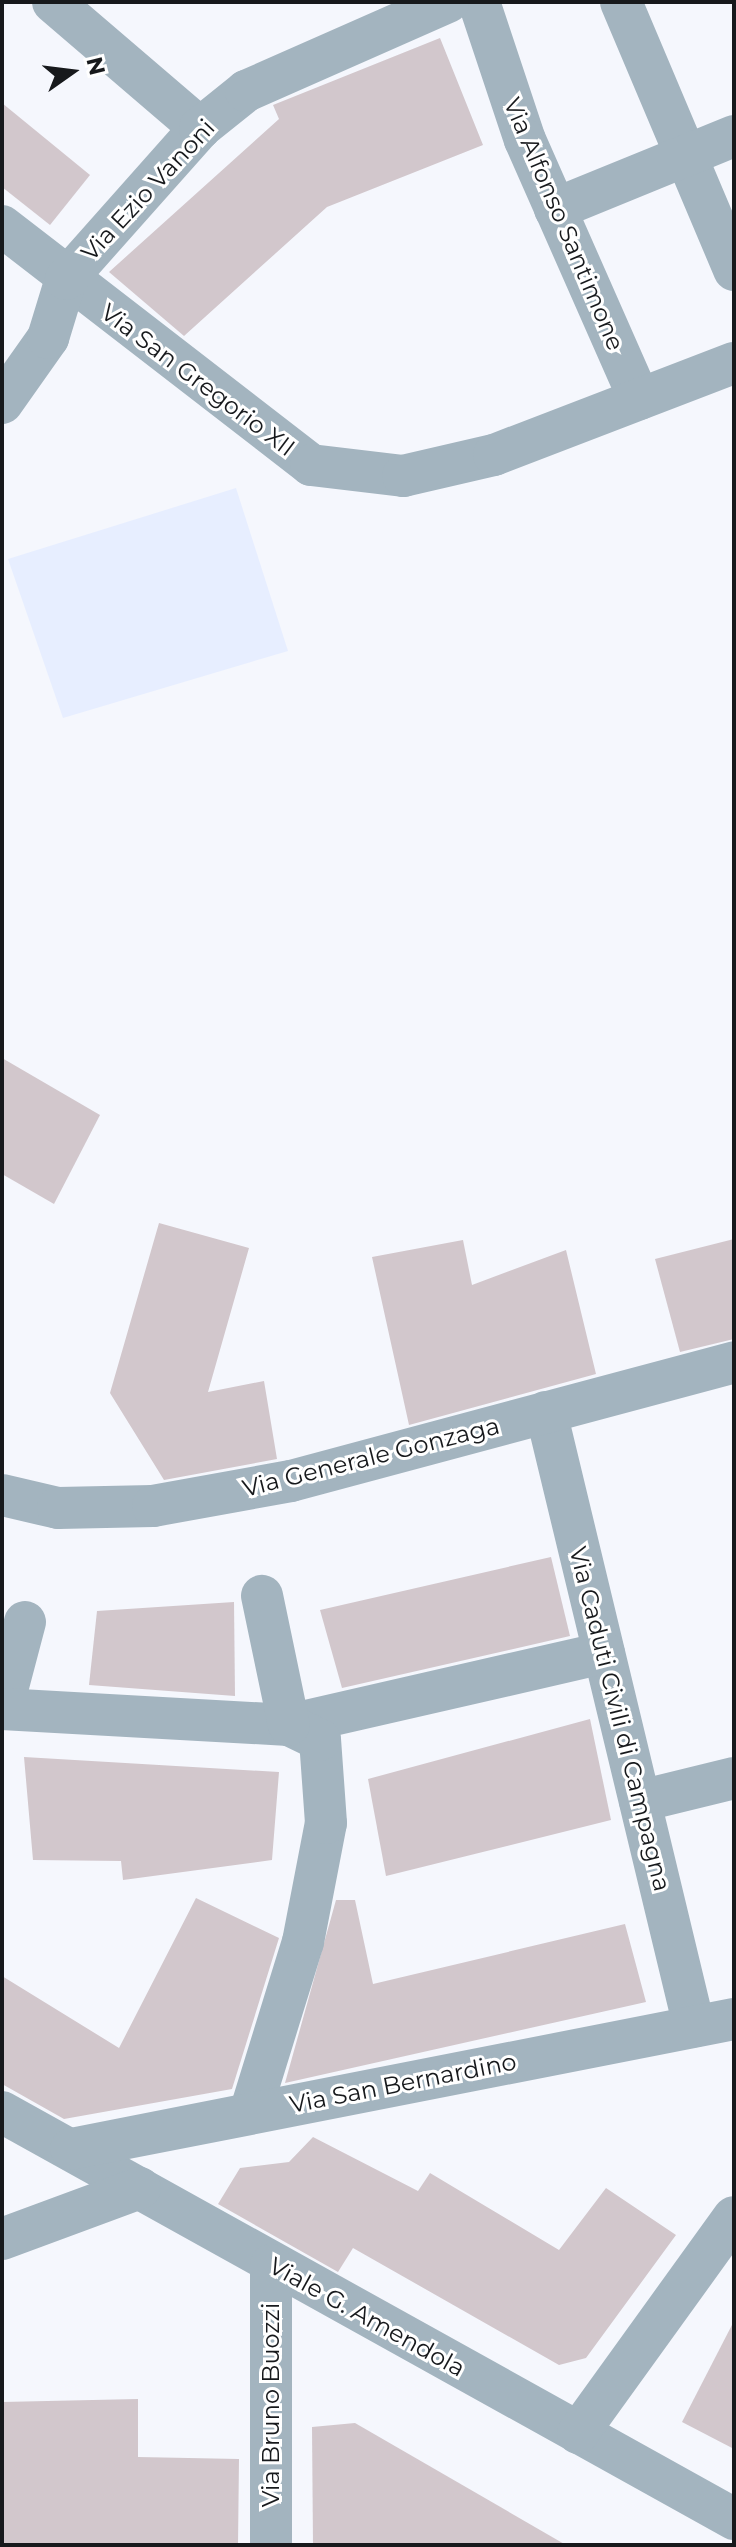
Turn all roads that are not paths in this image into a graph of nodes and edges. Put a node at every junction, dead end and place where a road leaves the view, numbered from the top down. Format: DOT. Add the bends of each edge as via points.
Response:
graph roads {
  1 [pos="53,2"];
  2 [pos="621,2"];
  3 [pos="453,3"];
  4 [pos="200,128"];
  5 [pos="734,136"];
  6 [pos="686,156"];
  7 [pos="555,209"];
  8 [pos="2,226"];
  9 [pos="734,270"];
  10 [pos="66,279"];
  11 [pos="734,363"];
  12 [pos="639,399"];
  13 [pos="2,403"];
  14 [pos="734,1362"];
  15 [pos="546,1412"];
  16 [pos="2,1495"];
  17 [pos="262,1596"];
  18 [pos="25,1622"];
  19 [pos="604,1653"];
  20 [pos="289,1725"];
  21 [pos="734,1778"];
  22 [pos="640,1801"];
  23 [pos="714,2022"];
  24 [pos="2,2112"];
  25 [pos="250,2113"];
  26 [pos="71,2149"];
  27 [pos="140,2188"];
  28 [pos="734,2217"];
  29 [pos="2,2239"];
  30 [pos="271,2265"];
  31 [pos="578,2433"];
  32 [pos="734,2519"];
  33 [pos="271,2545"];
  1 -- 4 [label="street"];
  2 -- 6 [label="street"];
  3 -- 4 [label="street, Via Ezio Vanoni" via="246,91"];
  3 -- 7 [label="street, Via Alfonso Santimone"];
  4 -- 10 [label="street, Via Ezio Vanoni"];
  5 -- 6 [label="street"];
  6 -- 7 [label="street"];
  6 -- 9 [label="street"];
  7 -- 12 [label="street, Via Alfonso Santimone"];
  8 -- 10 [label="street, Via San Gregorio XII"];
  10 -- 12 [label="street, Via San Gregorio XII" via="311,465 403,476 494,455"];
  10 -- 13 [label="street" via="48,338"];
  11 -- 12 [label="street, Via San Gregorio XII"];
  14 -- 15 [label="street, Via Generale Gonzaga"];
  15 -- 16 [label="street, Via Generale Gonzaga" via="291,1481 153,1506 58,1508"];
  15 -- 19 [label="street, Via Caduti Civili di Campagna"];
  17 -- 20 [label="street"];
  18 -- 20 [label="street" via="2,1709"];
  19 -- 20 [label="street"];
  19 -- 22 [label="street, Via Caduti Civili di Campagna"];
  20 -- 25 [label="street" via="320,1740 326,1823 303,1942"];
  21 -- 22 [label="street"];
  22 -- 23 [label="street, Via Caduti Civili di Campagna"];
  23 -- 25 [label="street, Via San Bernardino"];
  24 -- 26 [label="street, Viale G. Amendola"];
  25 -- 26 [label="street, Via San Bernardino"];
  26 -- 27 [label="street, Viale G. Amendola"];
  27 -- 29 [label="street"];
  27 -- 30 [label="street, Viale G. Amendola"];
  28 -- 31 [label="street"];
  30 -- 31 [label="street, Viale G. Amendola"];
  30 -- 33 [label="street, Via Bruno Buozzi"];
  31 -- 32 [label="street, Viale G. Amendola"];
}
